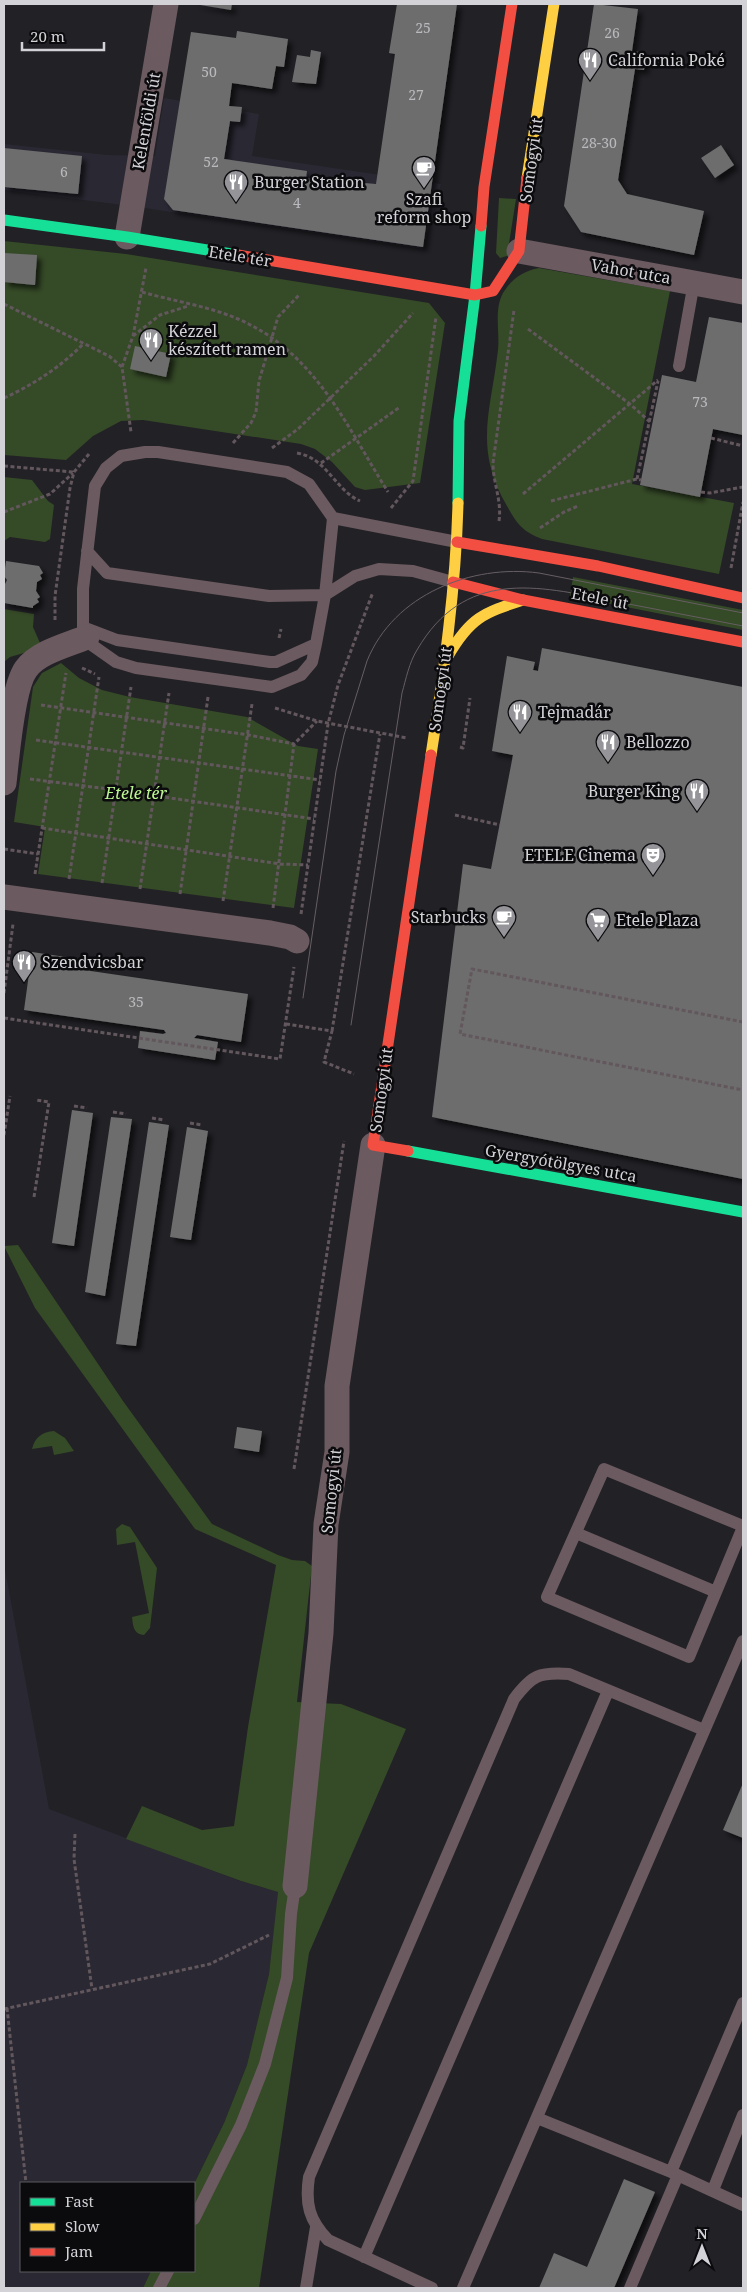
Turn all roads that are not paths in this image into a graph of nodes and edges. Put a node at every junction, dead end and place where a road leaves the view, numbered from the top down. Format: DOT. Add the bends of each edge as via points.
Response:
graph roads {
  1 [pos="166,4"];
  2 [pos="512,4"];
  3 [pos="554,4"];
  4 [pos="4,220"];
  5 [pos="127,237"];
  6 [pos="519,251"];
  7 [pos="694,282"];
  8 [pos="743,292"];
  9 [pos="475,295"];
  10 [pos="679,366"];
  11 [pos="333,518"];
  12 [pos="457,542"];
  13 [pos="87,551"];
  14 [pos="452,582"];
  15 [pos="325,595"];
  16 [pos="743,598"];
  17 [pos="523,600"];
  18 [pos="85,632"];
  19 [pos="743,642"];
  20 [pos="316,644"];
  21 [pos="444,662"];
  22 [pos="8,740"];
  23 [pos="4,780"];
  24 [pos="17,898"];
  25 [pos="297,941"];
  26 [pos="373,1145"];
  27 [pos="743,1212"];
  28 [pos="743,1527"];
  29 [pos="576,1533"];
  30 [pos="716,1592"];
  31 [pos="743,1641"];
  32 [pos="608,1691"];
  33 [pos="704,1730"];
  34 [pos="295,1886"];
  35 [pos="743,2003"];
  36 [pos="743,2115"];
  37 [pos="537,2118"];
  38 [pos="675,2173"];
  39 [pos="712,2190"];
  40 [pos="743,2205"];
  41 [pos="195,2217"];
  42 [pos="316,2227"];
  43 [pos="364,2257"];
  44 [pos="167,2272"];
  45 [pos="159,2288"];
  46 [pos="306,2288"];
  47 [pos="432,2288"];
  48 [pos="463,2288"];
  49 [pos="630,2288"];
  1 -- 5 [label="street, Kelenföldi út"];
  2 -- 9 [label="main road, Somogyi út" via="484,187"];
  3 -- 6 [label="main road, Somogyi út"];
  4 -- 5 [label="main road, Etele tér"];
  5 -- 9 [label="main road, Etele tér"];
  6 -- 7 [label="street, Vahot utca"];
  6 -- 9 [label="main road, Somogyi út" via="493,291"];
  7 -- 8 [label="street, Vahot utca"];
  7 -- 10 [label="lane"];
  9 -- 12 [label="main road, Somogyi út" via="459,421"];
  11 -- 12 [label="lane"];
  11 -- 13 [label="lane" via="309,484 287,472 145,452 121,456 106,468 95,486"];
  11 -- 15 [label="lane"];
  12 -- 14 [label="main road, Somogyi út"];
  12 -- 16 [label="main road, Etele út" via="598,566"];
  13 -- 15 [label="lane" via="107,573 269,596"];
  13 -- 18 [label="lane" via="82,589"];
  14 -- 15 [label="lane" via="413,571 379,569 355,576"];
  14 -- 17 [label="main road, Etele út"];
  14 -- 21 [label="main road, Somogyi út"];
  15 -- 20 [label="lane"];
  17 -- 19 [label="main road, Etele út"];
  17 -- 21 [label="main road" via="480,615 460,632"];
  18 -- 20 [label="lane" via="117,640 276,662"];
  18 -- 20 [label="lane" via="89,643 116,662 129,666 272,687 301,675 312,662"];
  18 -- 22 [label="street" via="26,669 18,686"];
  21 -- 26 [label="main road, Somogyi út"];
  22 -- 23 [label="street"];
  24 -- 25 [label="street" via="270,933"];
  26 -- 27 [label="main road, Gyergyótölgyes utca"];
  26 -- 34 [label="street, Somogyi út" via="337,1386 337,1452 326,1524 321,1633"];
  28 -- 29 [label="lane" via="604,1469"];
  28 -- 30 [label="lane"];
  29 -- 30 [label="lane"];
  29 -- 30 [label="lane" via="548,1597 689,1657"];
  31 -- 33 [label="lane"];
  32 -- 33 [label="lane"];
  32 -- 42 [label="lane" via="569,1674 547,1673 527,1682 514,1699 309,2177 307,2193"];
  32 -- 43 [label="lane"];
  33 -- 37 [label="lane"];
  34 -- 41 [label="lane" via="287,1978 265,2064 241,2125"];
  35 -- 38 [label="lane"];
  36 -- 39 [label="lane"];
  37 -- 38 [label="lane"];
  37 -- 48 [label="lane"];
  38 -- 39 [label="lane"];
  38 -- 49 [label="lane"];
  39 -- 40 [label="lane"];
  42 -- 43 [label="lane" via="328,2240"];
  42 -- 46 [label="lane"];
  43 -- 47 [label="lane"];
  44 -- 45 [label="lane"];
}
